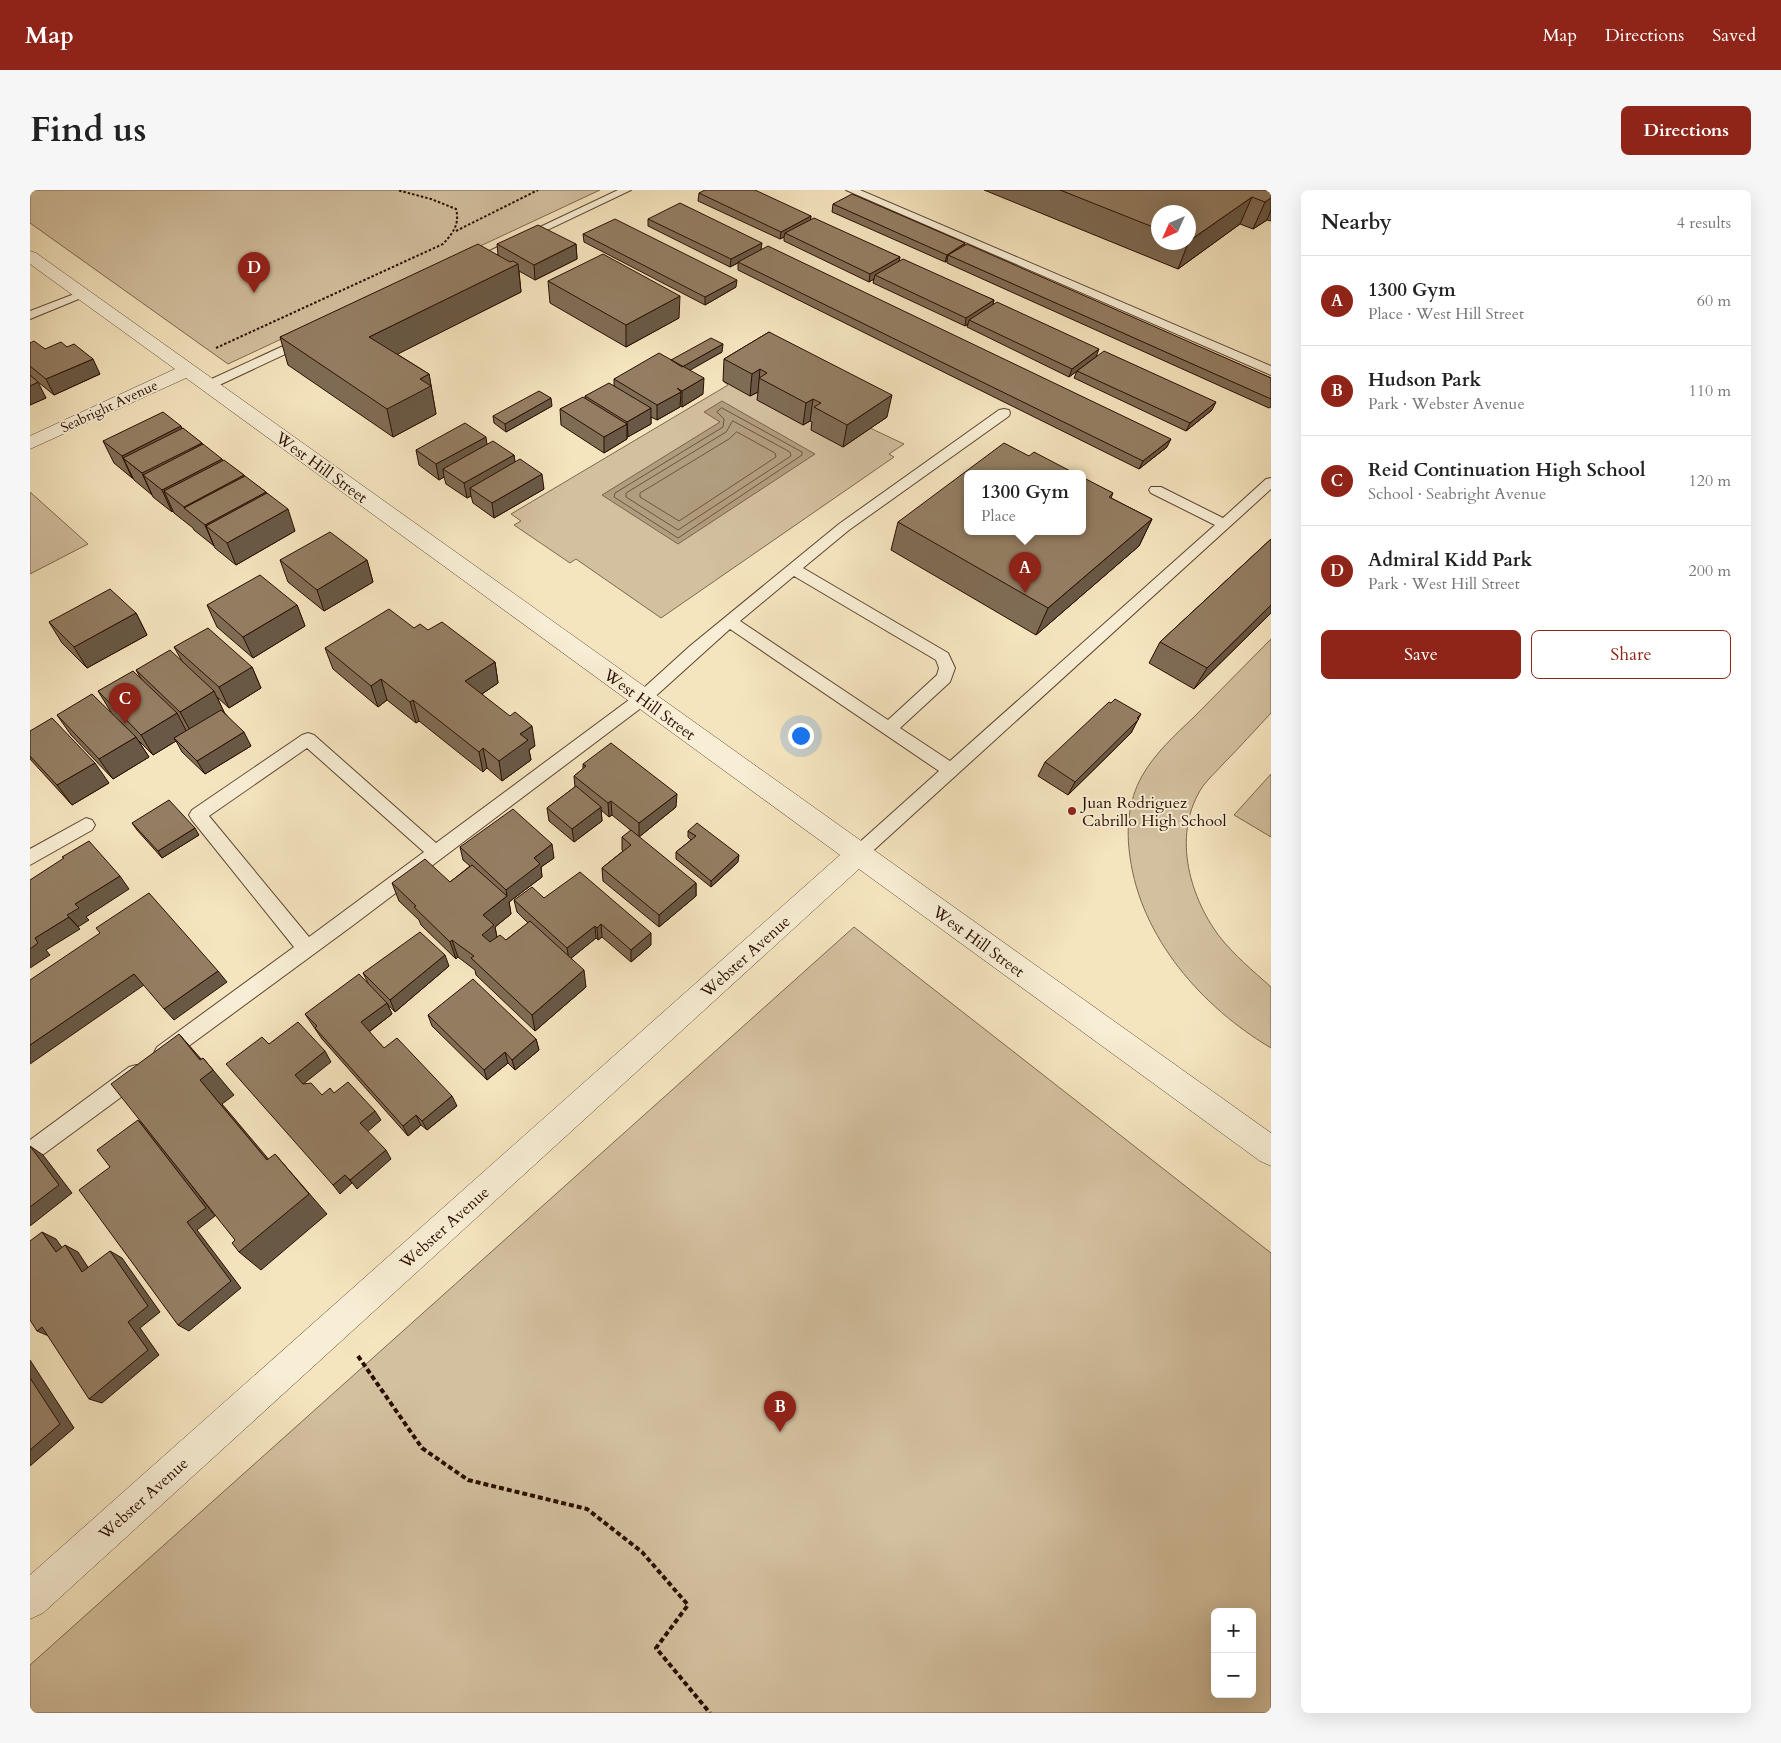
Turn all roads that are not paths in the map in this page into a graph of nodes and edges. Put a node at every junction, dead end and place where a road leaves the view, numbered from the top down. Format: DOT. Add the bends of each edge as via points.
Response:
graph roads {
  1 [pos="626,190"];
  2 [pos="851,190"];
  3 [pos="30,256"];
  4 [pos="456,269"];
  5 [pos="82,294"];
  6 [pos="30,315"];
  7 [pos="314,336"];
  8 [pos="188,370"];
  9 [pos="1271,371"];
  10 [pos="209,385"];
  11 [pos="1004,413"];
  12 [pos="30,443"];
  13 [pos="1271,482"];
  14 [pos="1156,490"];
  15 [pos="1224,524"];
  16 [pos="793,569"];
  17 [pos="730,622"];
  18 [pos="643,698"];
  19 [pos="889,728"];
  20 [pos="951,770"];
  21 [pos="86,825"];
  22 [pos="436,853"];
  23 [pos="858,854"];
  24 [pos="30,858"];
  25 [pos="307,949"];
  26 [pos="1271,1151"];
  27 [pos="30,1152"];
  28 [pos="30,1600"];
  1 -- 4 [label="lane"];
  2 -- 9 [label="lane"];
  3 -- 5 [label="street, West Hill Street"];
  5 -- 6 [label="lane"];
  5 -- 8 [label="street, West Hill Street"];
  7 -- 10 [label="lane"];
  8 -- 10 [label="street, West Hill Street"];
  8 -- 12 [label="street, Seabright Avenue"];
  10 -- 18 [label="street, West Hill Street"];
  11 -- 16 [label="lane" via="844,527"];
  13 -- 15 [label="lane"];
  14 -- 15 [label="lane"];
  15 -- 20 [label="lane"];
  16 -- 17 [label="lane"];
  16 -- 19 [label="lane" via="942,656 948,668 944,678"];
  17 -- 18 [label="lane"];
  17 -- 19 [label="lane"];
  18 -- 22 [label="lane"];
  18 -- 23 [label="street, West Hill Street"];
  19 -- 20 [label="lane"];
  20 -- 23 [label="lane"];
  21 -- 24 [label="lane"];
  22 -- 25 [label="lane"];
  22 -- 25 [label="lane" via="308,739 198,815"];
  23 -- 26 [label="street, West Hill Street"];
  23 -- 28 [label="street, Webster Avenue"];
  25 -- 27 [label="lane"];
}
